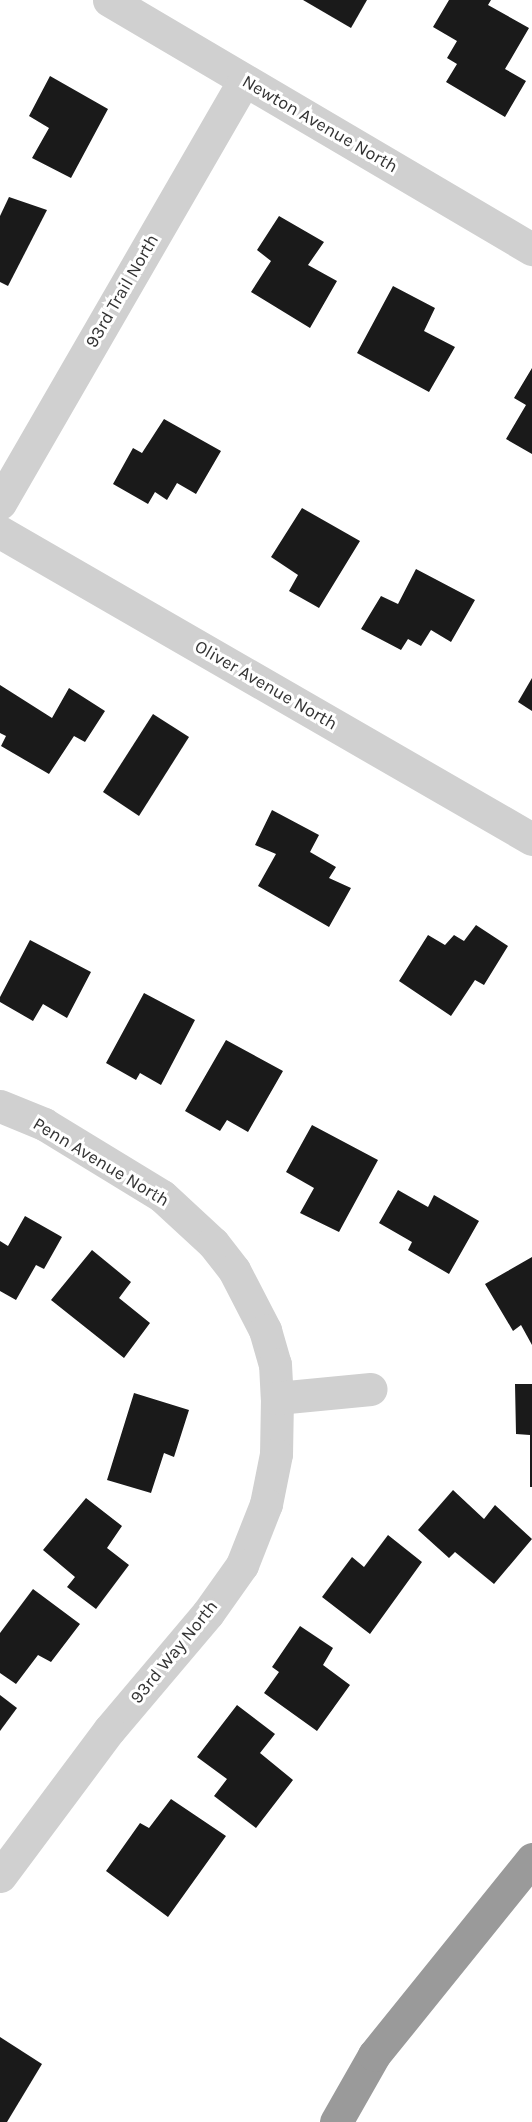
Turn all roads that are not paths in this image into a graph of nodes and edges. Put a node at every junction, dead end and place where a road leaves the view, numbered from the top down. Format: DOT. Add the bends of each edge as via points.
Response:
graph roads {
  1 [pos="108,0"];
  2 [pos="244,80"];
  3 [pos="532,249"];
  4 [pos="0,503"];
  5 [pos="0,532"];
  6 [pos="532,839"];
  7 [pos="0,1106"];
  8 [pos="371,1389"];
  9 [pos="277,1398"];
  10 [pos="532,1859"];
  11 [pos="0,1876"];
  12 [pos="336,2122"];
  1 -- 2 [label="street, Newton Avenue North"];
  2 -- 3 [label="street, Newton Avenue North"];
  2 -- 4 [label="street, 93rd Trail North"];
  5 -- 6 [label="street, Oliver Avenue North"];
  7 -- 9 [label="street, Penn Avenue North" via="44,1124 162,1196 213,1243 234,1270 265,1330 275,1364"];
  8 -- 9 [label="street"];
  9 -- 11 [label="street, 93rd Way North" via="276,1454 266,1504 242,1565 208,1613 109,1731"];
  10 -- 12 [label="highway" via="374,2055"];
}
